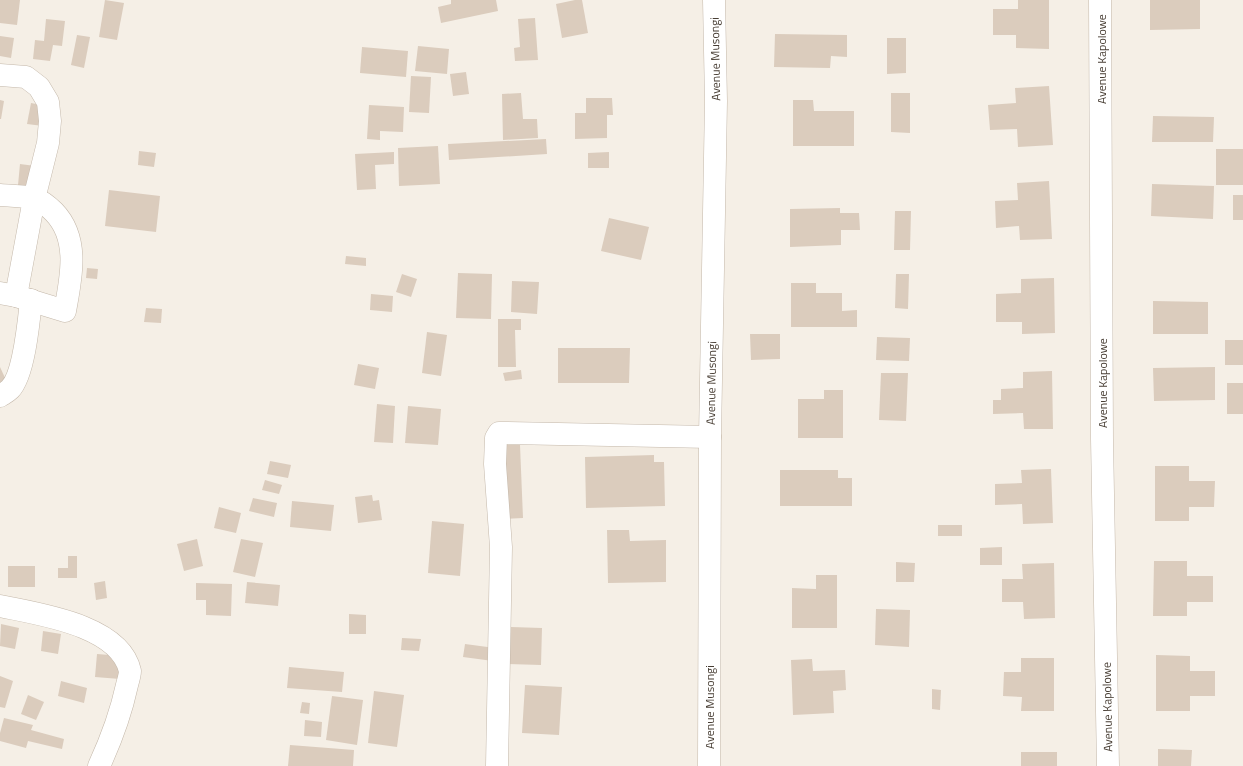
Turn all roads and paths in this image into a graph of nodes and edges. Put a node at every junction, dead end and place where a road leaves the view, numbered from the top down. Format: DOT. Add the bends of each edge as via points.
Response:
graph roads {
  1 [pos="714,0"];
  2 [pos="1100,0"];
  3 [pos="0,75"];
  4 [pos="0,195"];
  5 [pos="34,199"];
  6 [pos="16,296"];
  7 [pos="0,396"];
  8 [pos="710,436"];
  9 [pos="0,606"];
  10 [pos="99,766"];
  11 [pos="497,766"];
  12 [pos="709,766"];
  13 [pos="1108,766"];
  1 -- 8 [label="street, Avenue Musongi" via="716,101"];
  2 -- 13 [label="street, Avenue Kapolowe" via="1102,439"];
  3 -- 5 [label="street" via="26,77 39,87 48,102 48,143"];
  4 -- 5 [label="street"];
  5 -- 6 [label="street"];
  5 -- 6 [label="street" via="47,204 61,219 68,234 72,253 65,311"];
  6 -- 7 [label="street" via="26,339 17,376 11,388"];
  8 -- 11 [label="street" via="500,433 496,438 495,464 501,547"];
  8 -- 12 [label="street, Avenue Musongi"];
  9 -- 10 [label="street" via="67,621 108,639 121,652 130,672 111,741"];
}
